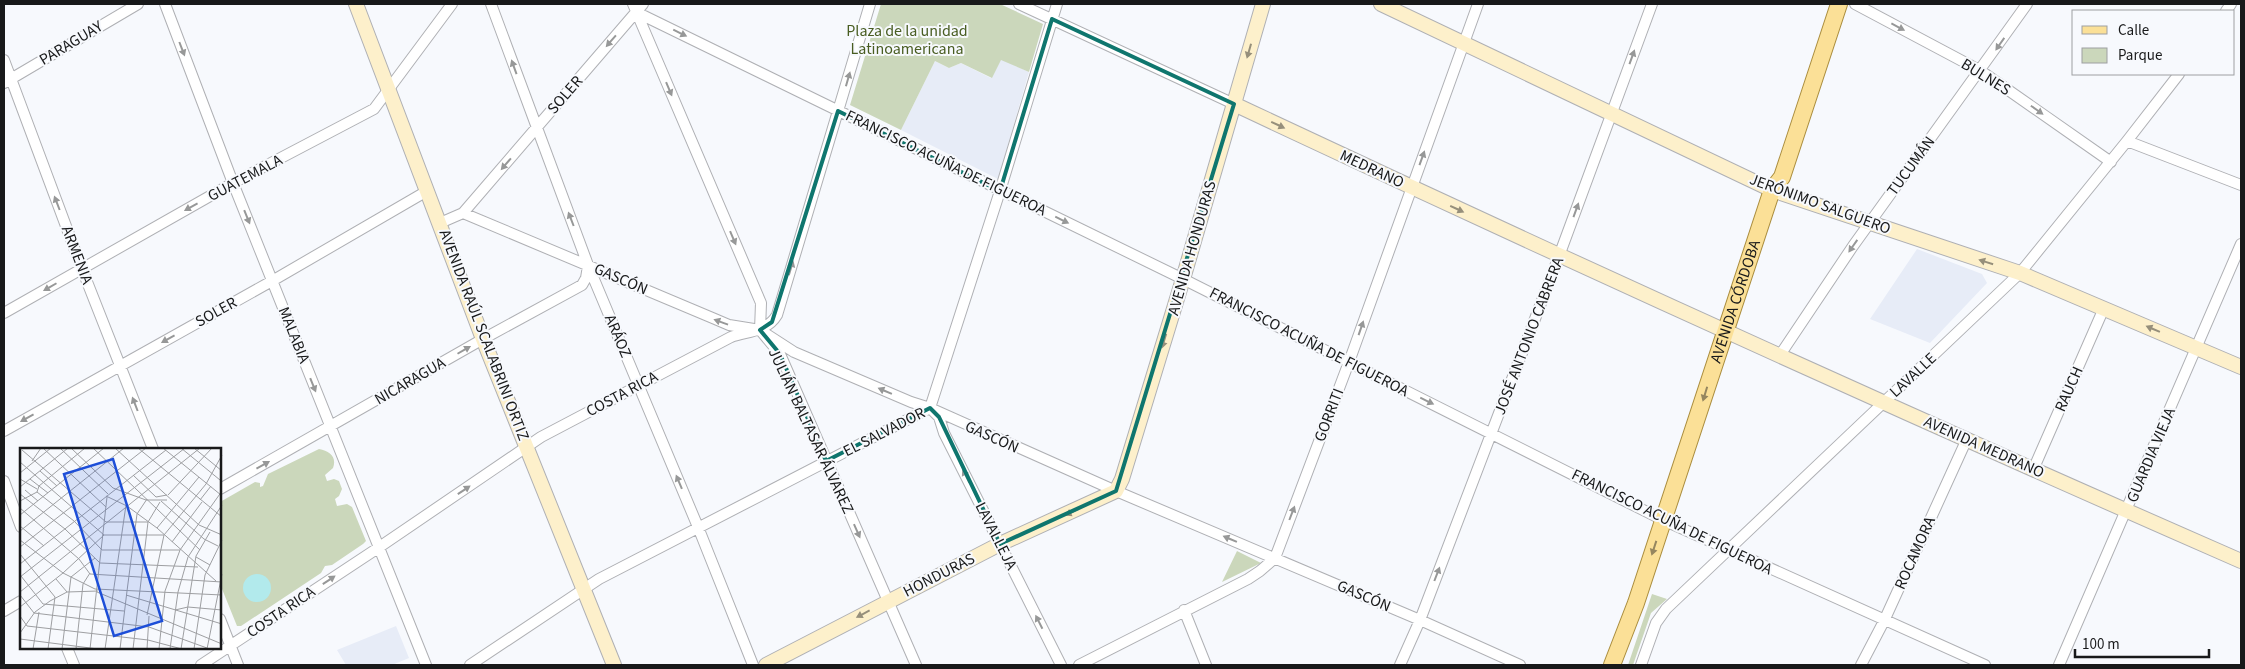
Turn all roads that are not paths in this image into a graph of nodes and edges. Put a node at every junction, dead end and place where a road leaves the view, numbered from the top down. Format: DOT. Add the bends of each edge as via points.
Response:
graph roads {
  1 [pos="138,4"];
  2 [pos="165,4"];
  3 [pos="356,4"];
  4 [pos="452,4"];
  5 [pos="491,4"];
  6 [pos="643,4"];
  7 [pos="870,4"];
  8 [pos="1019,4"];
  9 [pos="1057,4"];
  10 [pos="1262,4"];
  11 [pos="1381,4"];
  12 [pos="1478,4"];
  13 [pos="1652,4"];
  14 [pos="1839,4"];
  15 [pos="1855,4"];
  16 [pos="2027,4"];
  17 [pos="635,8"];
  18 [pos="1052,19"];
  19 [pos="1464,42"];
  20 [pos="4,60"];
  21 [pos="1980,71"];
  22 [pos="2177,75"];
  23 [pos="7,81"];
  24 [pos="388,89"];
  25 [pos="1234,104"];
  26 [pos="838,111"];
  27 [pos="1612,113"];
  28 [pos="537,128"];
  29 [pos="2127,142"];
  30 [pos="2110,162"];
  31 [pos="233,183"];
  32 [pos="2241,185"];
  33 [pos="1411,187"];
  34 [pos="1000,190"];
  35 [pos="1772,190"];
  36 [pos="427,191"];
  37 [pos="463,213"];
  38 [pos="440,223"];
  39 [pos="1870,223"];
  40 [pos="2241,244"];
  41 [pos="1559,256"];
  42 [pos="588,264"];
  43 [pos="82,269"];
  44 [pos="2020,273"];
  45 [pos="1183,279"];
  46 [pos="272,281"];
  47 [pos="2104,308"];
  48 [pos="4,313"];
  49 [pos="760,330"];
  50 [pos="1727,331"];
  51 [pos="483,339"];
  52 [pos="2198,349"];
  53 [pos="1780,355"];
  54 [pos="1349,362"];
  55 [pos="120,366"];
  56 [pos="2241,368"];
  57 [pos="639,385"];
  58 [pos="1884,401"];
  59 [pos="930,408"];
  60 [pos="330,428"];
  61 [pos="4,431"];
  62 [pos="1491,433"];
  63 [pos="1966,440"];
  64 [pos="528,446"];
  65 [pos="153,448"];
  66 [pos="826,461"];
  67 [pos="2033,470"];
  68 [pos="4,481"];
  69 [pos="221,488"];
  70 [pos="1116,491"];
  71 [pos="2127,511"];
  72 [pos="1663,520"];
  73 [pos="20,524"];
  74 [pos="698,527"];
  75 [pos="1000,544"];
  76 [pos="378,548"];
  77 [pos="1728,550"];
  78 [pos="1275,558"];
  79 [pos="2241,561"];
  80 [pos="583,589"];
  81 [pos="20,602"];
  82 [pos="888,602"];
  83 [pos="1636,603"];
  84 [pos="1184,610"];
  85 [pos="4,611"];
  86 [pos="1420,620"];
  87 [pos="1884,621"];
  88 [pos="221,622"];
  89 [pos="230,645"];
  90 [pos="67,649"];
  91 [pos="74,665"];
  92 [pos="201,665"];
  93 [pos="238,665"];
  94 [pos="426,665"];
  95 [pos="470,665"];
  96 [pos="614,665"];
  97 [pos="752,665"];
  98 [pos="766,665"];
  99 [pos="916,665"];
  100 [pos="1061,665"];
  101 [pos="1079,665"];
  102 [pos="1206,665"];
  103 [pos="1400,665"];
  104 [pos="1520,665"];
  105 [pos="1612,665"];
  106 [pos="1620,665"];
  107 [pos="1641,665"];
  108 [pos="1861,665"];
  109 [pos="1985,665"];
  110 [pos="2059,665"];
  1 -- 23 [label="street, PARAGUAY"];
  2 -- 31 [label="street, MALABIA, one-way"];
  3 -- 24 [label="street, AVENIDA RAÚL SCALABRINI ORTIZ"];
  4 -- 24 [label="street, GUATEMALA"];
  28 -- 5 [label="street, ARÁOZ, one-way"];
  6 -- 17 [label="street, SOLER"];
  26 -- 7 [label="street, one-way"];
  8 -- 18 [label="street, MEDRANO"];
  9 -- 18 [label="street, EL SALVADOR"];
  10 -- 25 [label="street, AVENIDA HONDURAS, one-way"];
  11 -- 19 [label="street, JERÓNIMO SALGUERO"];
  12 -- 19 [label="street, GORRITI"];
  27 -- 13 [label="street, JOSÉ ANTONIO CABRERA, one-way"];
  14 -- 35 [label="main road, AVENIDA CÓRDOBA" via="1782,177"];
  15 -- 21 [label="street, BULNES, one-way"];
  16 -- 21 [label="street, TUCUMÁN, one-way"];
  17 -- 26 [label="street, FRANCISCO ACUÑA DE FIGUEROA, one-way"];
  17 -- 28 [label="street, SOLER, one-way"];
  17 -- 49 [label="street, JULIÁN BALTASAR ÁLVAREZ, one-way" via="761,303"];
  18 -- 25 [label="street, MEDRANO"];
  18 -- 34 [label="street, EL SALVADOR"];
  19 -- 27 [label="street, JERÓNIMO SALGUERO"];
  33 -- 19 [label="street, GORRITI, one-way"];
  20 -- 23 [label="street, ARMENIA"];
  21 -- 30 [label="street, BULNES, one-way"];
  21 -- 39 [label="street, TUCUMÁN"];
  22 -- 29 [label="street, LAVALLE"];
  43 -- 23 [label="street, ARMENIA, one-way"];
  24 -- 31 [label="street, GUATEMALA" via="374,108"];
  24 -- 36 [label="street, AVENIDA RAÚL SCALABRINI ORTIZ"];
  25 -- 33 [label="street, MEDRANO, one-way"];
  25 -- 45 [label="street, AVENIDA HONDURAS"];
  26 -- 34 [label="street, FRANCISCO ACUÑA DE FIGUEROA"];
  49 -- 26 [label="street, one-way" via="777,315"];
  27 -- 35 [label="street, JERÓNIMO SALGUERO"];
  41 -- 27 [label="street, JOSÉ ANTONIO CABRERA, one-way"];
  28 -- 37 [label="street, SOLER, one-way"];
  42 -- 28 [label="street, ARÁOZ, one-way"];
  29 -- 30 [label="street, LAVALLE"];
  29 -- 32 [label="street"];
  30 -- 44 [label="street, LAVALLE"];
  31 -- 43 [label="street, GUATEMALA, one-way"];
  31 -- 46 [label="street, MALABIA, one-way"];
  33 -- 41 [label="street, MEDRANO, one-way"];
  54 -- 33 [label="street, GORRITI, one-way"];
  34 -- 45 [label="street, FRANCISCO ACUÑA DE FIGUEROA, one-way"];
  34 -- 59 [label="street, EL SALVADOR"];
  35 -- 39 [label="street, JERÓNIMO SALGUERO"];
  35 -- 50 [label="main road, AVENIDA CÓRDOBA"];
  36 -- 38 [label="street, AVENIDA RAÚL SCALABRINI ORTIZ"];
  36 -- 46 [label="street, SOLER"];
  37 -- 38 [label="street, SOLER"];
  37 -- 42 [label="street, GASCÓN"];
  38 -- 51 [label="street, AVENIDA RAÚL SCALABRINI ORTIZ"];
  44 -- 39 [label="street, JERÓNIMO SALGUERO, one-way"];
  39 -- 53 [label="street, TUCUMÁN, one-way"];
  40 -- 52 [label="street, GUARDIA VIEJA"];
  41 -- 50 [label="street, MEDRANO"];
  41 -- 62 [label="street, JOSÉ ANTONIO CABRERA"];
  49 -- 42 [label="street, GASCÓN, one-way" via="714,319"];
  42 -- 51 [label="street, NICARAGUA" via="582,285"];
  42 -- 57 [label="street, ARÁOZ"];
  43 -- 48 [label="street, GUATEMALA, one-way"];
  43 -- 55 [label="street, ARMENIA"];
  44 -- 47 [label="street, JERÓNIMO SALGUERO"];
  44 -- 58 [label="street, LAVALLE"];
  45 -- 54 [label="street, FRANCISCO ACUÑA DE FIGUEROA"];
  45 -- 70 [label="street, AVENIDA HONDURAS, one-way"];
  46 -- 55 [label="street, SOLER, one-way"];
  46 -- 60 [label="street, MALABIA, one-way"];
  52 -- 47 [label="street, JERÓNIMO SALGUERO, one-way"];
  47 -- 67 [label="street, RAUCH"];
  49 -- 57 [label="street, COSTA RICA" via="731,336"];
  59 -- 49 [label="street, GASCÓN, one-way" via="794,352"];
  49 -- 66 [label="street, JULIÁN BALTASAR ÁLVAREZ" via="780,354"];
  50 -- 53 [label="street, AVENIDA MEDRANO"];
  50 -- 72 [label="main road, AVENIDA CÓRDOBA, one-way"];
  60 -- 51 [label="street, NICARAGUA, one-way"];
  51 -- 64 [label="street, AVENIDA RAÚL SCALABRINI ORTIZ"];
  52 -- 56 [label="street, JERÓNIMO SALGUERO"];
  52 -- 71 [label="street, GUARDIA VIEJA"];
  53 -- 58 [label="street, AVENIDA MEDRANO"];
  54 -- 62 [label="street, FRANCISCO ACUÑA DE FIGUEROA, one-way"];
  78 -- 54 [label="street, GORRITI, one-way"];
  55 -- 61 [label="street, SOLER, one-way"];
  65 -- 55 [label="street, ARMENIA, one-way"];
  57 -- 64 [label="street, COSTA RICA"];
  74 -- 57 [label="street, ARÁOZ, one-way"];
  58 -- 63 [label="street, AVENIDA MEDRANO"];
  58 -- 77 [label="street, LAVALLE"];
  59 -- 66 [label="street, EL SALVADOR"];
  59 -- 70 [label="street, GASCÓN"];
  75 -- 59 [label="street, LAVALLEJA, one-way" via="939,417"];
  69 -- 60 [label="street, NICARAGUA, one-way"];
  60 -- 76 [label="street, MALABIA"];
  62 -- 72 [label="street, FRANCISCO ACUÑA DE FIGUEROA"];
  86 -- 62 [label="street, JOSÉ ANTONIO CABRERA, one-way"];
  63 -- 67 [label="street, AVENIDA MEDRANO"];
  63 -- 87 [label="street, ROCAMORA"];
  76 -- 64 [label="street, COSTA RICA, one-way"];
  64 -- 80 [label="street, AVENIDA RAÚL SCALABRINI ORTIZ"];
  66 -- 74 [label="street, EL SALVADOR"];
  66 -- 82 [label="street, JULIÁN BALTASAR ÁLVAREZ, one-way"];
  67 -- 71 [label="street, AVENIDA MEDRANO"];
  68 -- 73 [label="street"];
  70 -- 75 [label="street, HONDURAS, one-way"];
  78 -- 70 [label="street, GASCÓN, one-way"];
  71 -- 79 [label="street, AVENIDA MEDRANO"];
  71 -- 110 [label="street, GUARDIA VIEJA"];
  72 -- 77 [label="street, FRANCISCO ACUÑA DE FIGUEROA"];
  72 -- 83 [label="main road, AVENIDA CÓRDOBA, one-way"];
  74 -- 80 [label="street, EL SALVADOR"];
  74 -- 97 [label="street, ARÁOZ"];
  75 -- 82 [label="street, HONDURAS"];
  100 -- 75 [label="street, LAVALLEJA, one-way"];
  89 -- 76 [label="street, COSTA RICA, one-way"];
  76 -- 94 [label="street, MALABIA"];
  77 -- 87 [label="street, FRANCISCO ACUÑA DE FIGUEROA"];
  77 -- 107 [label="street, LAVALLE" via="1663,613"];
  78 -- 84 [label="street, GORRITI" via="1248,579"];
  78 -- 86 [label="street, GASCÓN"];
  80 -- 95 [label="street, EL SALVADOR"];
  80 -- 96 [label="street, AVENIDA RAÚL SCALABRINI ORTIZ"];
  81 -- 85 [label="street"];
  82 -- 98 [label="street, HONDURAS, one-way"];
  82 -- 99 [label="street, JULIÁN BALTASAR ÁLVAREZ"];
  83 -- 105 [label="main road, AVENIDA CÓRDOBA"];
  83 -- 106 [label="main road, AVENIDA CÓRDOBA"];
  84 -- 101 [label="street, GORRITI"];
  84 -- 102 [label="street"];
  86 -- 103 [label="street, JOSÉ ANTONIO CABRERA"];
  86 -- 104 [label="street, GASCÓN"];
  87 -- 108 [label="street, ROCAMORA"];
  87 -- 109 [label="street, FRANCISCO ACUÑA DE FIGUEROA"];
  88 -- 89 [label="street"];
  89 -- 92 [label="street, COSTA RICA"];
  89 -- 93 [label="street"];
  90 -- 91 [label="street"];
}
